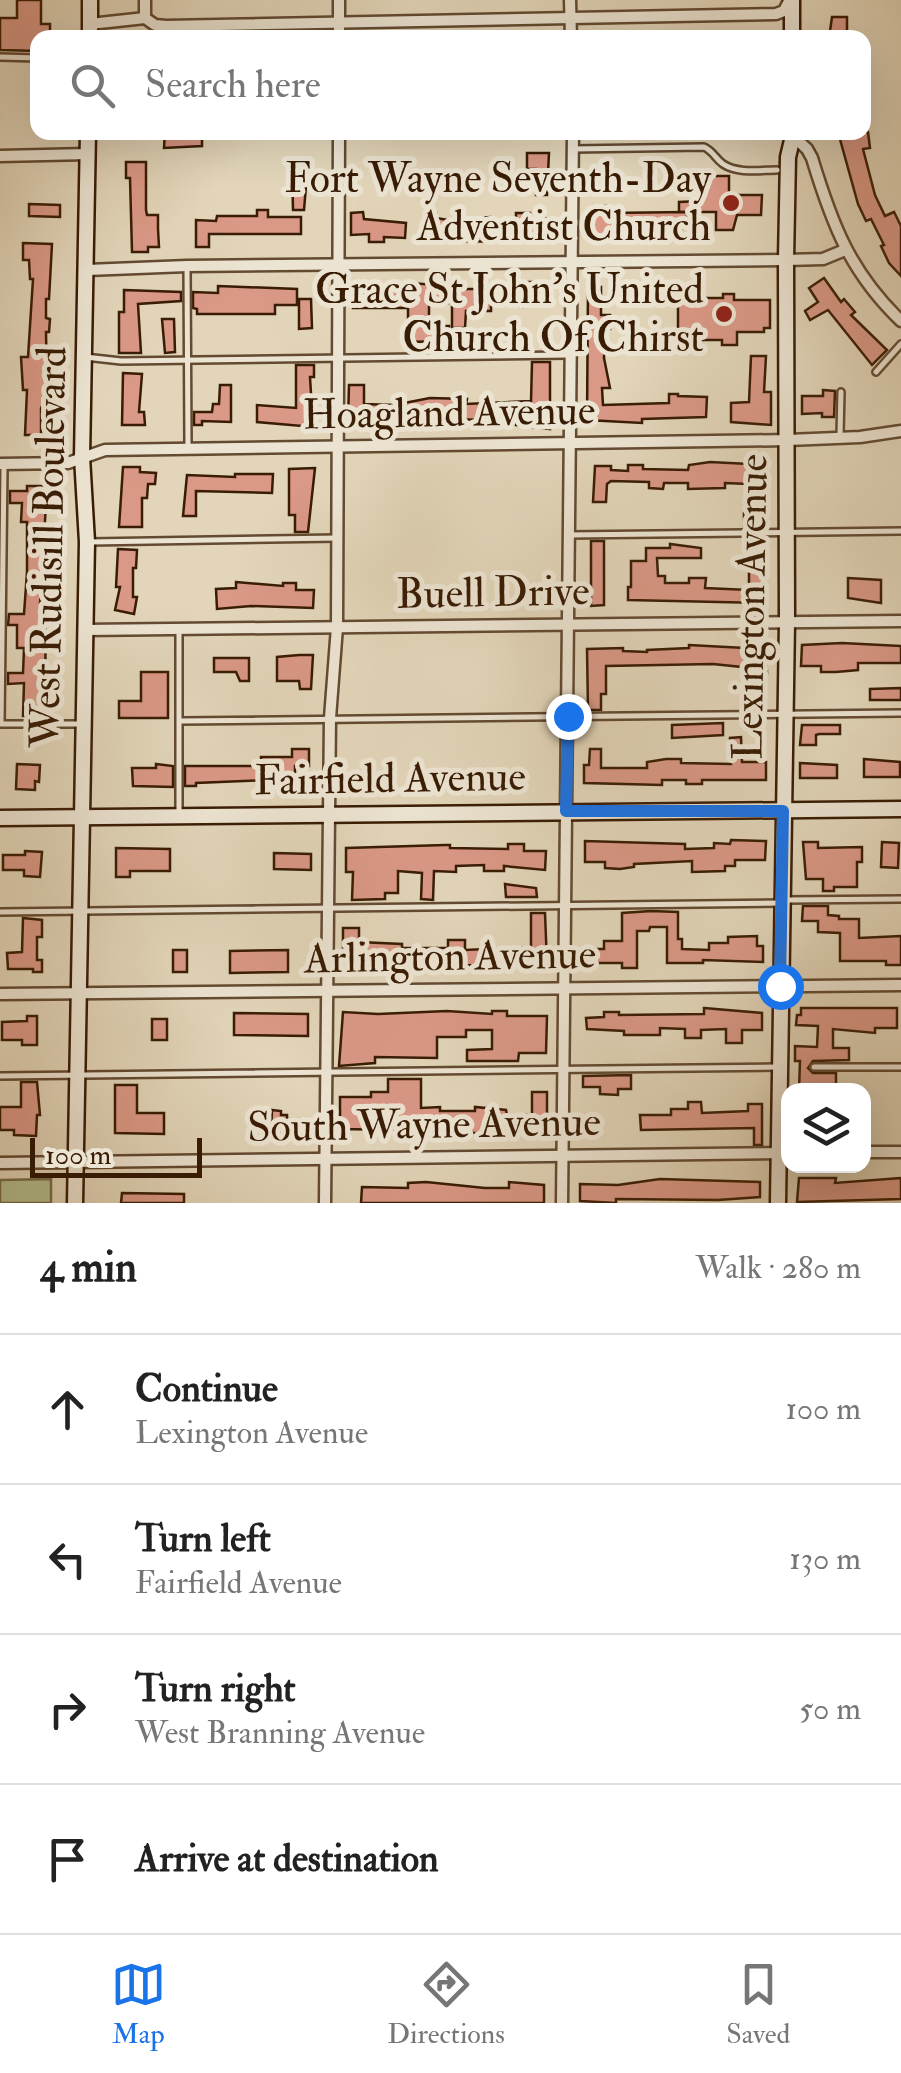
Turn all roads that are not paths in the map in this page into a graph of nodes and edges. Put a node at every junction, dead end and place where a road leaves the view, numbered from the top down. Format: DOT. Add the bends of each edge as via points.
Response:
graph roads {
  1 [pos="90,0"];
  2 [pos="145,0"];
  3 [pos="339,0"];
  4 [pos="570,0"];
  5 [pos="791,0"];
  6 [pos="145,18"];
  7 [pos="570,18"];
  8 [pos="339,22"];
  9 [pos="90,30"];
  10 [pos="94,30"];
  11 [pos="339,30"];
  12 [pos="571,30"];
  13 [pos="792,30"];
  14 [pos="0,57"];
  15 [pos="30,58"];
  16 [pos="88,140"];
  17 [pos="339,140"];
  18 [pos="573,140"];
  19 [pos="792,140"];
  20 [pos="800,140"];
  21 [pos="573,150"];
  22 [pos="88,154"];
  23 [pos="0,156"];
  24 [pos="777,170"];
  25 [pos="845,250"];
  26 [pos="786,260"];
  27 [pos="572,262"];
  28 [pos="187,266"];
  29 [pos="340,266"];
  30 [pos="87,270"];
  31 [pos="901,321"];
  32 [pos="901,344"];
  33 [pos="571,354"];
  34 [pos="85,357"];
  35 [pos="339,358"];
  36 [pos="188,359"];
  37 [pos="876,372"];
  38 [pos="841,392"];
  39 [pos="901,431"];
  40 [pos="840,438"];
  41 [pos="788,440"];
  42 [pos="570,444"];
  43 [pos="338,447"];
  44 [pos="188,450"];
  45 [pos="82,457"];
  46 [pos="2,464"];
  47 [pos="901,531"];
  48 [pos="788,532"];
  49 [pos="569,535"];
  50 [pos="338,538"];
  51 [pos="86,542"];
  52 [pos="788,622"];
  53 [pos="901,622"];
  54 [pos="568,624"];
  55 [pos="337,627"];
  56 [pos="179,629"];
  57 [pos="86,630"];
  58 [pos="901,713"];
  59 [pos="786,714"];
  60 [pos="568,716"];
  61 [pos="330,718"];
  62 [pos="181,721"];
  63 [pos="1,724"];
  64 [pos="84,724"];
  65 [pos="901,809"];
  66 [pos="566,811"];
  67 [pos="783,811"];
  68 [pos="330,815"];
  69 [pos="179,817"];
  70 [pos="0,818"];
  71 [pos="80,818"];
  72 [pos="901,899"];
  73 [pos="784,902"];
  74 [pos="565,905"];
  75 [pos="328,908"];
  76 [pos="78,911"];
  77 [pos="0,912"];
  78 [pos="901,985"];
  79 [pos="780,986"];
  80 [pos="564,988"];
  81 [pos="328,992"];
  82 [pos="0,994"];
  83 [pos="77,994"];
  84 [pos="814,1067"];
  85 [pos="901,1067"];
  86 [pos="780,1068"];
  87 [pos="564,1070"];
  88 [pos="326,1072"];
  89 [pos="76,1075"];
  90 [pos="0,1076"];
  91 [pos="781,1089"];
  92 [pos="871,1152"];
  93 [pos="901,1152"];
  94 [pos="781,1153"];
  95 [pos="562,1156"];
  96 [pos="325,1160"];
  97 [pos="75,1161"];
  98 [pos="0,1163"];
  99 [pos="782,1173"];
  100 [pos="75,1203"];
  101 [pos="325,1203"];
  102 [pos="562,1203"];
  103 [pos="778,1203"];
  1 -- 9 [label="street"];
  2 -- 6 [label="street"];
  3 -- 8 [label="street"];
  4 -- 7 [label="street"];
  5 -- 7 [label="street" via="776,14"];
  5 -- 13 [label="street"];
  6 -- 8 [label="street" via="166,26"];
  6 -- 10 [label="street"];
  7 -- 8 [label="street"];
  7 -- 12 [label="street"];
  8 -- 11 [label="street"];
  14 -- 15 [label="lane"];
  16 -- 22 [label="street, West Rudisill Boulevard"];
  17 -- 29 [label="street"];
  18 -- 21 [label="street"];
  19 -- 26 [label="street, Lexington Avenue"];
  20 -- 25 [label="street"];
  21 -- 24 [label="lane" via="704,147 738,170"];
  21 -- 27 [label="street"];
  22 -- 23 [label="street"];
  22 -- 30 [label="street, West Rudisill Boulevard"];
  25 -- 26 [label="street" via="824,259"];
  25 -- 31 [label="street"];
  26 -- 27 [label="street"];
  26 -- 41 [label="street, Lexington Avenue"];
  27 -- 29 [label="street"];
  27 -- 33 [label="street"];
  28 -- 29 [label="street"];
  28 -- 30 [label="street"];
  28 -- 36 [label="lane"];
  29 -- 35 [label="street"];
  30 -- 34 [label="street, West Rudisill Boulevard"];
  32 -- 37 [label="lane"];
  33 -- 35 [label="lane"];
  33 -- 42 [label="street"];
  34 -- 36 [label="lane"];
  34 -- 45 [label="street, West Rudisill Boulevard"];
  35 -- 36 [label="lane"];
  35 -- 43 [label="street"];
  36 -- 44 [label="lane"];
  38 -- 40 [label="lane"];
  39 -- 40 [label="street, Hoagland Avenue"];
  40 -- 41 [label="street, Hoagland Avenue"];
  41 -- 42 [label="street, Hoagland Avenue"];
  41 -- 48 [label="street, Lexington Avenue"];
  42 -- 43 [label="street, Hoagland Avenue"];
  42 -- 49 [label="street"];
  43 -- 44 [label="street, Hoagland Avenue"];
  43 -- 50 [label="street"];
  44 -- 45 [label="street, Hoagland Avenue" via="105,450"];
  45 -- 46 [label="street, Hoagland Avenue"];
  45 -- 51 [label="street, West Rudisill Boulevard"];
  46 -- 63 [label="lane"];
  47 -- 48 [label="lane"];
  48 -- 49 [label="lane"];
  48 -- 52 [label="street, Lexington Avenue"];
  49 -- 54 [label="street"];
  50 -- 51 [label="lane"];
  50 -- 55 [label="street"];
  51 -- 57 [label="street, West Rudisill Boulevard"];
  52 -- 53 [label="street, Buell Drive"];
  52 -- 54 [label="street, Buell Drive"];
  52 -- 59 [label="street, Lexington Avenue"];
  54 -- 55 [label="street, Buell Drive"];
  54 -- 60 [label="street"];
  55 -- 56 [label="street, Buell Drive"];
  55 -- 61 [label="street"];
  56 -- 57 [label="street, Buell Drive"];
  56 -- 62 [label="lane"];
  57 -- 64 [label="street, West Rudisill Boulevard"];
  58 -- 59 [label="lane"];
  59 -- 60 [label="lane"];
  59 -- 67 [label="street, Lexington Avenue"];
  60 -- 61 [label="lane"];
  60 -- 66 [label="street"];
  61 -- 62 [label="lane"];
  61 -- 68 [label="street"];
  62 -- 69 [label="lane"];
  63 -- 64 [label="lane"];
  64 -- 71 [label="street, West Rudisill Boulevard"];
  65 -- 67 [label="street, Fairfield Avenue"];
  66 -- 67 [label="street, Fairfield Avenue"];
  66 -- 68 [label="street, Fairfield Avenue"];
  66 -- 74 [label="street"];
  67 -- 73 [label="street, Lexington Avenue"];
  68 -- 69 [label="street, Fairfield Avenue"];
  68 -- 75 [label="street"];
  69 -- 71 [label="street, Fairfield Avenue"];
  70 -- 71 [label="street, Fairfield Avenue"];
  71 -- 76 [label="street, West Rudisill Boulevard"];
  72 -- 73 [label="lane"];
  73 -- 74 [label="lane"];
  73 -- 79 [label="street, Lexington Avenue"];
  74 -- 75 [label="lane"];
  74 -- 80 [label="street"];
  75 -- 76 [label="lane"];
  75 -- 81 [label="street"];
  76 -- 77 [label="lane"];
  76 -- 83 [label="street, West Rudisill Boulevard"];
  78 -- 79 [label="street, Arlington Avenue"];
  79 -- 80 [label="street, Arlington Avenue"];
  79 -- 86 [label="street, Lexington Avenue"];
  80 -- 81 [label="street, Arlington Avenue"];
  80 -- 87 [label="street"];
  81 -- 83 [label="street, Arlington Avenue"];
  81 -- 88 [label="street"];
  82 -- 83 [label="street, Arlington Avenue"];
  83 -- 89 [label="street, West Rudisill Boulevard"];
  84 -- 85 [label="lane"];
  86 -- 87 [label="lane"];
  86 -- 91 [label="street, Lexington Avenue"];
  87 -- 88 [label="lane"];
  87 -- 95 [label="street"];
  88 -- 89 [label="lane"];
  88 -- 96 [label="street"];
  89 -- 90 [label="lane"];
  89 -- 97 [label="street, West Rudisill Boulevard"];
  92 -- 93 [label="street"];
  94 -- 95 [label="street, South Wayne Avenue"];
  95 -- 96 [label="street, South Wayne Avenue"];
  95 -- 102 [label="street"];
  96 -- 97 [label="street, South Wayne Avenue"];
  96 -- 101 [label="street"];
  97 -- 98 [label="street, South Wayne Avenue"];
  97 -- 100 [label="street, West Rudisill Boulevard"];
  99 -- 103 [label="street, Lexington Avenue"];
}
